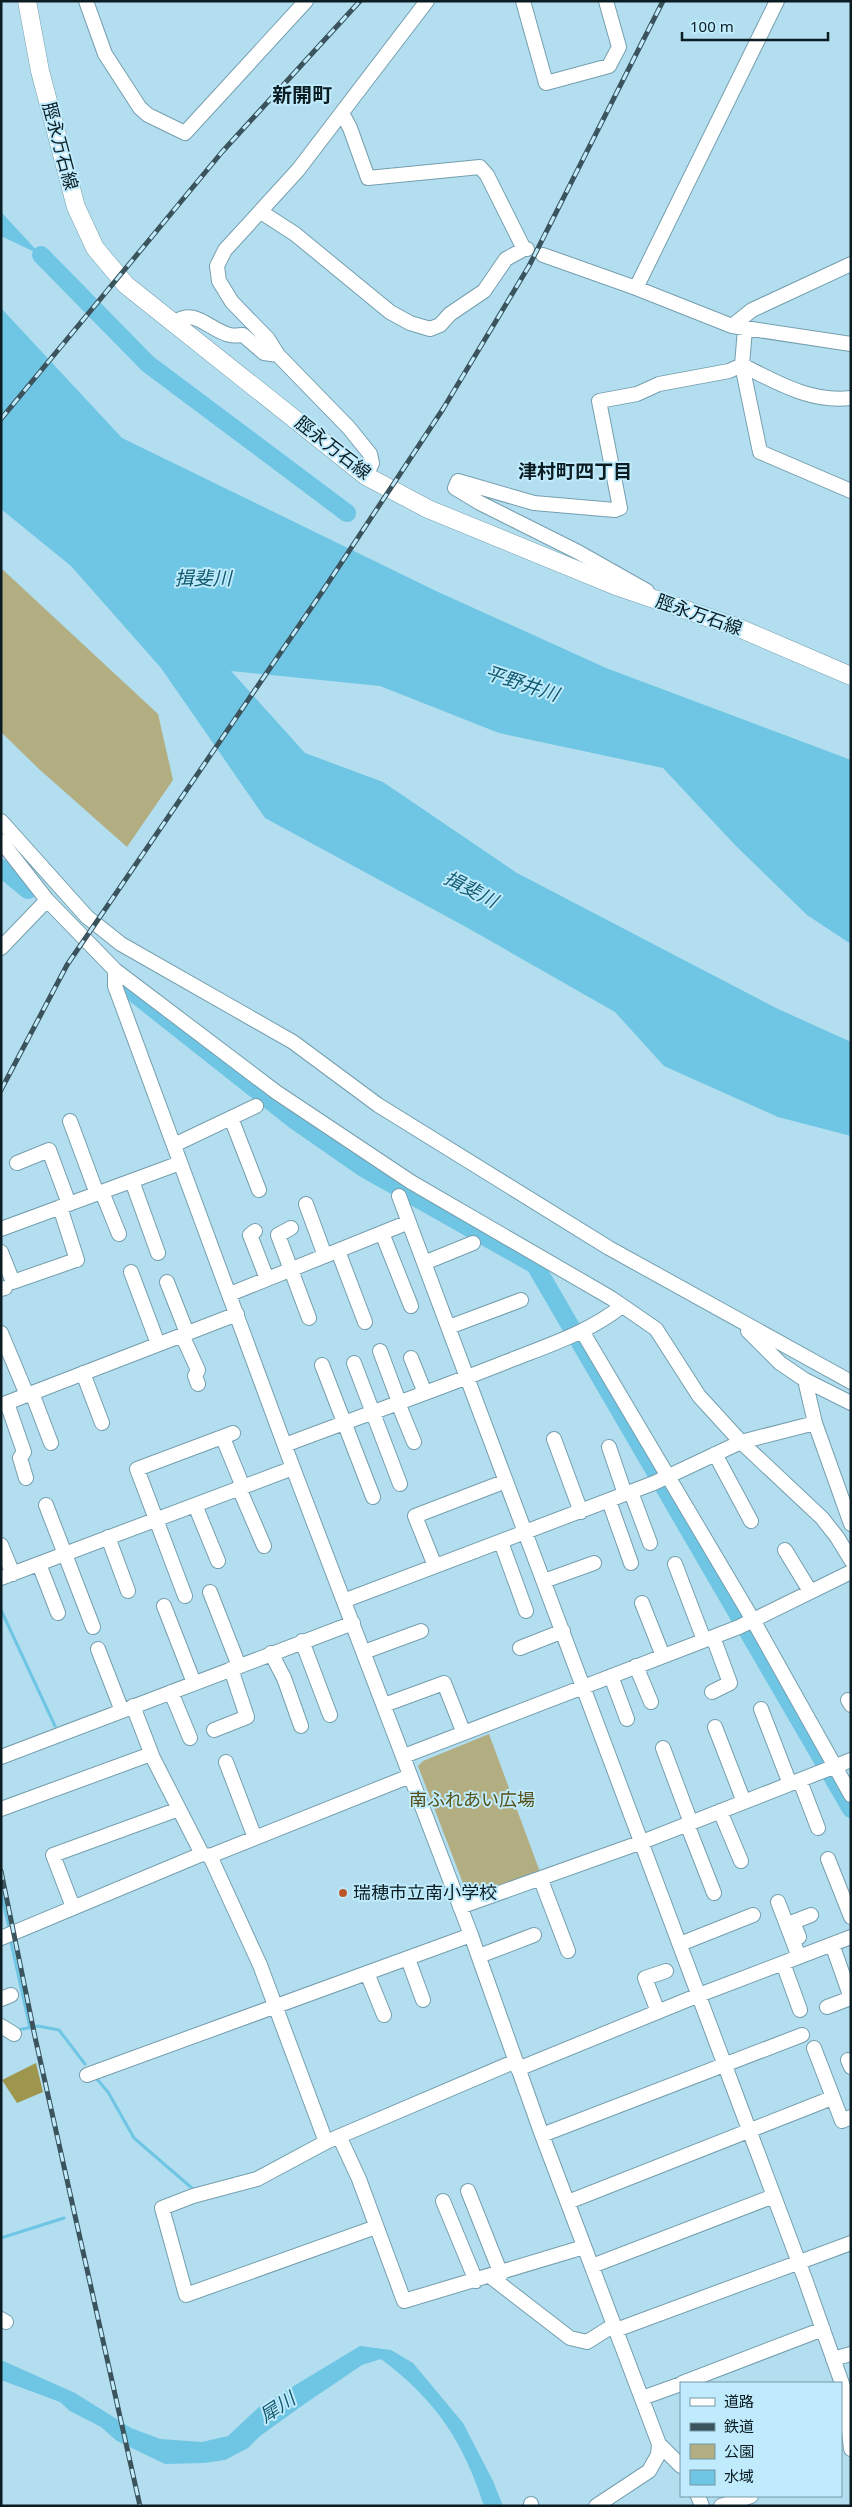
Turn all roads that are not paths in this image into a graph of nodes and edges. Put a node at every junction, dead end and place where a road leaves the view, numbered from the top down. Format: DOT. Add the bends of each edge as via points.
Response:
graph roads {
  1 [pos="27,1"];
  2 [pos="86,1"];
  3 [pos="306,1"];
  4 [pos="427,1"];
  5 [pos="523,1"];
  6 [pos="606,1"];
  7 [pos="777,1"];
  8 [pos="342,113"];
  9 [pos="260,212"];
  10 [pos="543,255"];
  11 [pos="851,264"];
  12 [pos="636,288"];
  13 [pos="174,323"];
  14 [pos="738,328"];
  15 [pos="851,344"];
  16 [pos="278,356"];
  17 [pos="742,365"];
  18 [pos="851,398"];
  19 [pos="366,476"];
  20 [pos="851,491"];
  21 [pos="678,609"];
  22 [pos="851,676"];
  23 [pos="1,821"];
  24 [pos="1,841"];
  25 [pos="47,900"];
  26 [pos="1,948"];
  27 [pos="115,970"];
  28 [pos="256,1106"];
  29 [pos="231,1118"];
  30 [pos="70,1121"];
  31 [pos="174,1145"];
  32 [pos="17,1163"];
  33 [pos="180,1163"];
  34 [pos="132,1180"];
  35 [pos="259,1190"];
  36 [pos="99,1193"];
  37 [pos="399,1196"];
  38 [pos="306,1204"];
  39 [pos="65,1206"];
  40 [pos="409,1222"];
  41 [pos="291,1228"];
  42 [pos="1,1229"];
  43 [pos="255,1231"];
  44 [pos="382,1233"];
  45 [pos="119,1234"];
  46 [pos="473,1243"];
  47 [pos="1,1252"];
  48 [pos="158,1252"];
  49 [pos="332,1253"];
  50 [pos="424,1263"];
  51 [pos="287,1271"];
  52 [pos="131,1272"];
  53 [pos="266,1279"];
  54 [pos="167,1282"];
  55 [pos="230,1294"];
  56 [pos="521,1300"];
  57 [pos="411,1306"];
  58 [pos="622,1306"];
  59 [pos="237,1314"];
  60 [pos="735,1319"];
  61 [pos="306,1320"];
  62 [pos="365,1322"];
  63 [pos="449,1328"];
  64 [pos="582,1331"];
  65 [pos="1,1333"];
  66 [pos="185,1334"];
  67 [pos="158,1344"];
  68 [pos="380,1351"];
  69 [pos="412,1358"];
  70 [pos="354,1363"];
  71 [pos="322,1365"];
  72 [pos="83,1373"];
  73 [pos="468,1377"];
  74 [pos="805,1380"];
  75 [pos="851,1382"];
  76 [pos="198,1384"];
  77 [pos="425,1393"];
  78 [pos="30,1394"];
  79 [pos="399,1403"];
  80 [pos="851,1403"];
  81 [pos="4,1404"];
  82 [pos="373,1412"];
  83 [pos="102,1423"];
  84 [pos="344,1423"];
  85 [pos="815,1423"];
  86 [pos="554,1439"];
  87 [pos="414,1442"];
  88 [pos="741,1442"];
  89 [pos="51,1443"];
  90 [pos="286,1445"];
  91 [pos="608,1447"];
  92 [pos="715,1454"];
  93 [pos="293,1468"];
  94 [pos="667,1476"];
  95 [pos="26,1478"];
  96 [pos="506,1480"];
  97 [pos="400,1484"];
  98 [pos="241,1487"];
  99 [pos="628,1493"];
  100 [pos="373,1497"];
  101 [pos="609,1501"];
  102 [pos="46,1505"];
  103 [pos="195,1505"];
  104 [pos="580,1512"];
  105 [pos="155,1521"];
  106 [pos="751,1521"];
  107 [pos="851,1524"];
  108 [pos="525,1533"];
  109 [pos="112,1536"];
  110 [pos="837,1537"];
  111 [pos="501,1542"];
  112 [pos="650,1543"];
  113 [pos="1,1545"];
  114 [pos="264,1546"];
  115 [pos="784,1550"];
  116 [pos="65,1554"];
  117 [pos="851,1560"];
  118 [pos="218,1561"];
  119 [pos="594,1563"];
  120 [pos="631,1563"];
  121 [pos="675,1564"];
  122 [pos="35,1565"];
  123 [pos="435,1566"];
  124 [pos="851,1572"];
  125 [pos="7,1576"];
  126 [pos="544,1582"];
  127 [pos="132,1588"];
  128 [pos="810,1591"];
  129 [pos="210,1592"];
  130 [pos="185,1596"];
  131 [pos="346,1600"];
  132 [pos="642,1603"];
  133 [pos="164,1606"];
  134 [pos="526,1611"];
  135 [pos="54,1613"];
  136 [pos="754,1620"];
  137 [pos="353,1623"];
  138 [pos="92,1627"];
  139 [pos="421,1631"];
  140 [pos="563,1631"];
  141 [pos="708,1639"];
  142 [pos="302,1641"];
  143 [pos="520,1648"];
  144 [pos="98,1649"];
  145 [pos="364,1652"];
  146 [pos="271,1653"];
  147 [pos="663,1656"];
  148 [pos="636,1666"];
  149 [pos="235,1667"];
  150 [pos="611,1676"];
  151 [pos="194,1683"];
  152 [pos="583,1687"];
  153 [pos="171,1692"];
  154 [pos="712,1692"];
  155 [pos="651,1702"];
  156 [pos="384,1705"];
  157 [pos="127,1708"];
  158 [pos="761,1709"];
  159 [pos="330,1715"];
  160 [pos="627,1719"];
  161 [pos="301,1726"];
  162 [pos="715,1727"];
  163 [pos="214,1730"];
  164 [pos="463,1731"];
  165 [pos="190,1738"];
  166 [pos="663,1748"];
  167 [pos="151,1754"];
  168 [pos="404,1756"];
  169 [pos="1,1757"];
  170 [pos="851,1760"];
  171 [pos="226,1762"];
  172 [pos="836,1767"];
  173 [pos="410,1776"];
  174 [pos="795,1782"];
  175 [pos="851,1794"];
  176 [pos="744,1802"];
  177 [pos="1,1809"];
  178 [pos="179,1809"];
  179 [pos="720,1811"];
  180 [pos="689,1824"];
  181 [pos="818,1828"];
  182 [pos="256,1838"];
  183 [pos="642,1842"];
  184 [pos="206,1855"];
  185 [pos="828,1860"];
  186 [pos="741,1861"];
  187 [pos="541,1880"];
  188 [pos="714,1894"];
  189 [pos="778,1902"];
  190 [pos="73,1907"];
  191 [pos="460,1907"];
  192 [pos="754,1915"];
  193 [pos="811,1915"];
  194 [pos="851,1917"];
  195 [pos="471,1935"];
  196 [pos="534,1935"];
  197 [pos="851,1937"];
  198 [pos="1,1938"];
  199 [pos="680,1944"];
  200 [pos="832,1944"];
  201 [pos="568,1951"];
  202 [pos="479,1956"];
  203 [pos="802,1956"];
  204 [pos="408,1958"];
  205 [pos="782,1963"];
  206 [pos="666,1971"];
  207 [pos="367,1974"];
  208 [pos="699,1995"];
  209 [pos="851,1998"];
  210 [pos="423,2000"];
  211 [pos="276,2006"];
  212 [pos="827,2007"];
  213 [pos="800,2010"];
  214 [pos="658,2012"];
  215 [pos="384,2016"];
  216 [pos="1,2026"];
  217 [pos="802,2035"];
  218 [pos="1,2040"];
  219 [pos="814,2048"];
  220 [pos="725,2064"];
  221 [pos="517,2065"];
  222 [pos="87,2075"];
  223 [pos="832,2098"];
  224 [pos="851,2117"];
  225 [pos="749,2129"];
  226 [pos="542,2135"];
  227 [pos="340,2138"];
  228 [pos="326,2142"];
  229 [pos="468,2191"];
  230 [pos="774,2196"];
  231 [pos="443,2201"];
  232 [pos="568,2202"];
  233 [pos="376,2227"];
  234 [pos="851,2243"];
  235 [pos="584,2247"];
  236 [pos="799,2261"];
  237 [pos="592,2266"];
  238 [pos="496,2275"];
  239 [pos="476,2281"];
  240 [pos="615,2328"];
  241 [pos="823,2329"];
  242 [pos="851,2354"];
  243 [pos="833,2359"];
  244 [pos="684,2382"];
  245 [pos="841,2382"];
  246 [pos="680,2383"];
  247 [pos="842,2384"];
  248 [pos="642,2398"];
  249 [pos="659,2444"];
  250 [pos="851,2449"];
  251 [pos="680,2465"];
  252 [pos="748,2497"];
  253 [pos="596,2506"];
  254 [pos="721,2506"];
  1 -- 13 [label="main road, 脛永万石線" via="40,71 79,215 95,248 126,286"];
  2 -- 3 [label="street" via="105,54 140,108 185,133"];
  4 -- 8 [label="street"];
  5 -- 6 [label="street" via="546,83 609,66 619,47"];
  7 -- 12 [label="street"];
  8 -- 9 [label="street"];
  8 -- 9 [label="street" via="368,178 480,167 525,249 506,259 484,291 430,329 390,312 295,234"];
  9 -- 16 [label="street" via="225,250 217,266 219,281 232,302 268,339"];
  10 -- 12 [label="street"];
  11 -- 14 [label="street" via="752,310"];
  12 -- 14 [label="street"];
  13 -- 16 [label="street" via="181,317 193,317 230,335 243,335 264,352"];
  13 -- 19 [label="main road, 脛永万石線"];
  14 -- 15 [label="street"];
  14 -- 17 [label="street"];
  16 -- 19 [label="street" via="370,454 372,463"];
  17 -- 18 [label="street" via="794,391 819,397"];
  17 -- 20 [label="street" via="760,452"];
  17 -- 21 [label="street" via="729,371 659,384 637,394 599,401 620,508 588,509 534,503 458,481 455,488"];
  19 -- 21 [label="main road, 脛永万石線" via="428,509"];
  21 -- 22 [label="main road, 脛永万石線" via="739,628"];
  23 -- 60 [label="street" via="87,917 121,944 292,1042 378,1105 433,1140 609,1248"];
  24 -- 25 [label="street"];
  25 -- 26 [label="street"];
  25 -- 27 [label="street"];
  27 -- 31 [label="street" via="115,986"];
  27 -- 58 [label="street" via="276,1092 354,1146"];
  28 -- 29 [label="street"];
  29 -- 31 [label="street"];
  29 -- 35 [label="street"];
  30 -- 36 [label="street"];
  31 -- 33 [label="street"];
  32 -- 39 [label="street" via="49,1150"];
  33 -- 34 [label="street"];
  33 -- 55 [label="street"];
  34 -- 36 [label="street"];
  34 -- 48 [label="street"];
  36 -- 39 [label="street"];
  36 -- 45 [label="street"];
  37 -- 40 [label="street"];
  38 -- 49 [label="street"];
  39 -- 42 [label="street"];
  39 -- 47 [label="street" via="75,1260 14,1282"];
  40 -- 44 [label="street"];
  40 -- 50 [label="street"];
  41 -- 51 [label="street" via="278,1235"];
  43 -- 53 [label="street" via="250,1235"];
  44 -- 49 [label="street"];
  44 -- 57 [label="street"];
  46 -- 50 [label="street"];
  49 -- 51 [label="street"];
  49 -- 62 [label="street"];
  50 -- 63 [label="street"];
  51 -- 53 [label="street"];
  51 -- 61 [label="street"];
  52 -- 67 [label="street"];
  53 -- 55 [label="street"];
  54 -- 66 [label="street"];
  55 -- 59 [label="street"];
  56 -- 63 [label="street"];
  58 -- 64 [label="street" via="603,1321"];
  58 -- 88 [label="street" via="656,1329 699,1396"];
  59 -- 66 [label="street"];
  59 -- 90 [label="street"];
  60 -- 74 [label="street" via="780,1363"];
  60 -- 75 [label="street"];
  63 -- 73 [label="street"];
  64 -- 73 [label="street"];
  64 -- 94 [label="street"];
  65 -- 78 [label="street"];
  66 -- 67 [label="street"];
  66 -- 76 [label="street" via="198,1370 195,1376"];
  67 -- 72 [label="street"];
  68 -- 79 [label="street"];
  69 -- 77 [label="street"];
  70 -- 82 [label="street"];
  71 -- 84 [label="street"];
  72 -- 78 [label="street"];
  72 -- 83 [label="street"];
  73 -- 77 [label="street"];
  73 -- 96 [label="street"];
  74 -- 80 [label="street"];
  74 -- 85 [label="street"];
  77 -- 79 [label="street"];
  78 -- 81 [label="street"];
  78 -- 89 [label="street"];
  79 -- 82 [label="street"];
  79 -- 87 [label="street"];
  81 -- 95 [label="street" via="24,1452 20,1458"];
  82 -- 84 [label="street"];
  82 -- 97 [label="street"];
  84 -- 90 [label="street"];
  84 -- 100 [label="street"];
  85 -- 88 [label="street"];
  85 -- 107 [label="street"];
  86 -- 104 [label="street"];
  88 -- 92 [label="street"];
  88 -- 110 [label="street" via="815,1511"];
  90 -- 93 [label="street"];
  91 -- 99 [label="street"];
  92 -- 94 [label="street"];
  92 -- 106 [label="street"];
  93 -- 98 [label="street"];
  93 -- 131 [label="street"];
  94 -- 99 [label="street"];
  94 -- 136 [label="street"];
  96 -- 108 [label="street"];
  96 -- 123 [label="street" via="415,1516"];
  98 -- 103 [label="street"];
  98 -- 105 [label="street" via="228,1436 137,1469"];
  98 -- 114 [label="street"];
  99 -- 101 [label="street"];
  99 -- 112 [label="street"];
  101 -- 104 [label="street"];
  101 -- 120 [label="street"];
  102 -- 116 [label="street"];
  103 -- 105 [label="street"];
  103 -- 118 [label="street"];
  104 -- 108 [label="street"];
  105 -- 109 [label="street"];
  105 -- 130 [label="street"];
  107 -- 110 [label="street"];
  108 -- 111 [label="street"];
  108 -- 126 [label="street"];
  109 -- 116 [label="street"];
  109 -- 127 [label="street"];
  110 -- 117 [label="street"];
  111 -- 123 [label="street"];
  111 -- 134 [label="street"];
  113 -- 125 [label="street"];
  115 -- 128 [label="street"];
  116 -- 122 [label="street"];
  116 -- 138 [label="street"];
  119 -- 126 [label="street"];
  121 -- 141 [label="street"];
  122 -- 125 [label="street"];
  122 -- 135 [label="street"];
  123 -- 131 [label="street"];
  124 -- 128 [label="street"];
  126 -- 140 [label="street"];
  128 -- 136 [label="street"];
  129 -- 149 [label="street"];
  131 -- 137 [label="street"];
  132 -- 147 [label="street"];
  133 -- 151 [label="street"];
  136 -- 141 [label="street"];
  136 -- 172 [label="street"];
  137 -- 142 [label="street"];
  137 -- 145 [label="street"];
  139 -- 145 [label="street"];
  140 -- 143 [label="street"];
  140 -- 152 [label="street"];
  141 -- 147 [label="street"];
  141 -- 154 [label="street" via="730,1684"];
  142 -- 146 [label="street"];
  142 -- 159 [label="street"];
  144 -- 157 [label="street"];
  145 -- 156 [label="street"];
  146 -- 149 [label="street"];
  146 -- 161 [label="street" via="284,1678"];
  147 -- 148 [label="street"];
  148 -- 150 [label="street"];
  148 -- 155 [label="street"];
  149 -- 151 [label="street"];
  149 -- 163 [label="street" via="247,1717"];
  150 -- 152 [label="street"];
  150 -- 160 [label="street"];
  151 -- 153 [label="street"];
  152 -- 164 [label="street"];
  152 -- 183 [label="street"];
  153 -- 157 [label="street"];
  153 -- 165 [label="street"];
  156 -- 164 [label="street" via="444,1683"];
  156 -- 168 [label="street"];
  157 -- 167 [label="street"];
  157 -- 169 [label="street"];
  158 -- 174 [label="street"];
  162 -- 176 [label="street"];
  164 -- 168 [label="street"];
  166 -- 180 [label="street"];
  167 -- 177 [label="street"];
  167 -- 178 [label="street"];
  168 -- 173 [label="street"];
  170 -- 172 [label="street"];
  171 -- 182 [label="street"];
  172 -- 174 [label="street"];
  172 -- 175 [label="street"];
  173 -- 182 [label="street"];
  173 -- 191 [label="street"];
  174 -- 176 [label="street"];
  174 -- 181 [label="street"];
  176 -- 179 [label="street"];
  178 -- 184 [label="street"];
  178 -- 190 [label="street" via="53,1854"];
  179 -- 180 [label="street"];
  179 -- 186 [label="street"];
  180 -- 183 [label="street"];
  180 -- 188 [label="street"];
  182 -- 184 [label="street"];
  183 -- 187 [label="street"];
  183 -- 199 [label="street"];
  184 -- 190 [label="street"];
  184 -- 211 [label="street" via="240,1921"];
  185 -- 194 [label="street"];
  187 -- 191 [label="street"];
  187 -- 201 [label="street"];
  189 -- 203 [label="street"];
  190 -- 198 [label="street"];
  191 -- 195 [label="street"];
  192 -- 199 [label="street"];
  193 -- 203 [label="street" via="793,1922"];
  195 -- 202 [label="street"];
  195 -- 204 [label="street"];
  196 -- 202 [label="street"];
  197 -- 200 [label="street"];
  199 -- 208 [label="street"];
  200 -- 203 [label="street"];
  200 -- 209 [label="street"];
  202 -- 221 [label="street"];
  203 -- 205 [label="street"];
  204 -- 207 [label="street"];
  204 -- 210 [label="street"];
  205 -- 208 [label="street"];
  205 -- 213 [label="street"];
  206 -- 214 [label="street" via="645,1978"];
  207 -- 211 [label="street"];
  207 -- 215 [label="street"];
  208 -- 214 [label="street"];
  208 -- 220 [label="street"];
  209 -- 212 [label="street"];
  211 -- 222 [label="street"];
  211 -- 228 [label="street"];
  214 -- 221 [label="street"];
  216 -- 218 [label="street" via="14,2034"];
  217 -- 220 [label="street"];
  219 -- 223 [label="street"];
  220 -- 225 [label="street"];
  220 -- 226 [label="street"];
  221 -- 226 [label="street"];
  221 -- 227 [label="street"];
  223 -- 224 [label="street" via="842,2121"];
  223 -- 225 [label="street"];
  225 -- 230 [label="street"];
  225 -- 232 [label="street"];
  226 -- 232 [label="street"];
  227 -- 228 [label="street"];
  227 -- 233 [label="street"];
  228 -- 233 [label="street" via="257,2179 162,2208 186,2295"];
  229 -- 238 [label="street"];
  230 -- 236 [label="street"];
  230 -- 237 [label="street"];
  231 -- 239 [label="street"];
  232 -- 235 [label="street"];
  233 -- 239 [label="street" via="404,2301"];
  234 -- 236 [label="street"];
  235 -- 237 [label="street"];
  235 -- 238 [label="street"];
  236 -- 240 [label="street"];
  236 -- 241 [label="street"];
  237 -- 240 [label="street"];
  238 -- 239 [label="street"];
  238 -- 240 [label="street" via="570,2338 587,2342"];
  240 -- 248 [label="street"];
  241 -- 243 [label="street"];
  241 -- 244 [label="street"];
  242 -- 243 [label="street"];
  243 -- 245 [label="street"];
  246 -- 248 [label="street"];
  247 -- 250 [label="street"];
  248 -- 249 [label="street"];
  249 -- 251 [label="street"];
  249 -- 253 [label="street" via="658,2455 649,2471"];
  252 -- 254 [label="street"];
}
